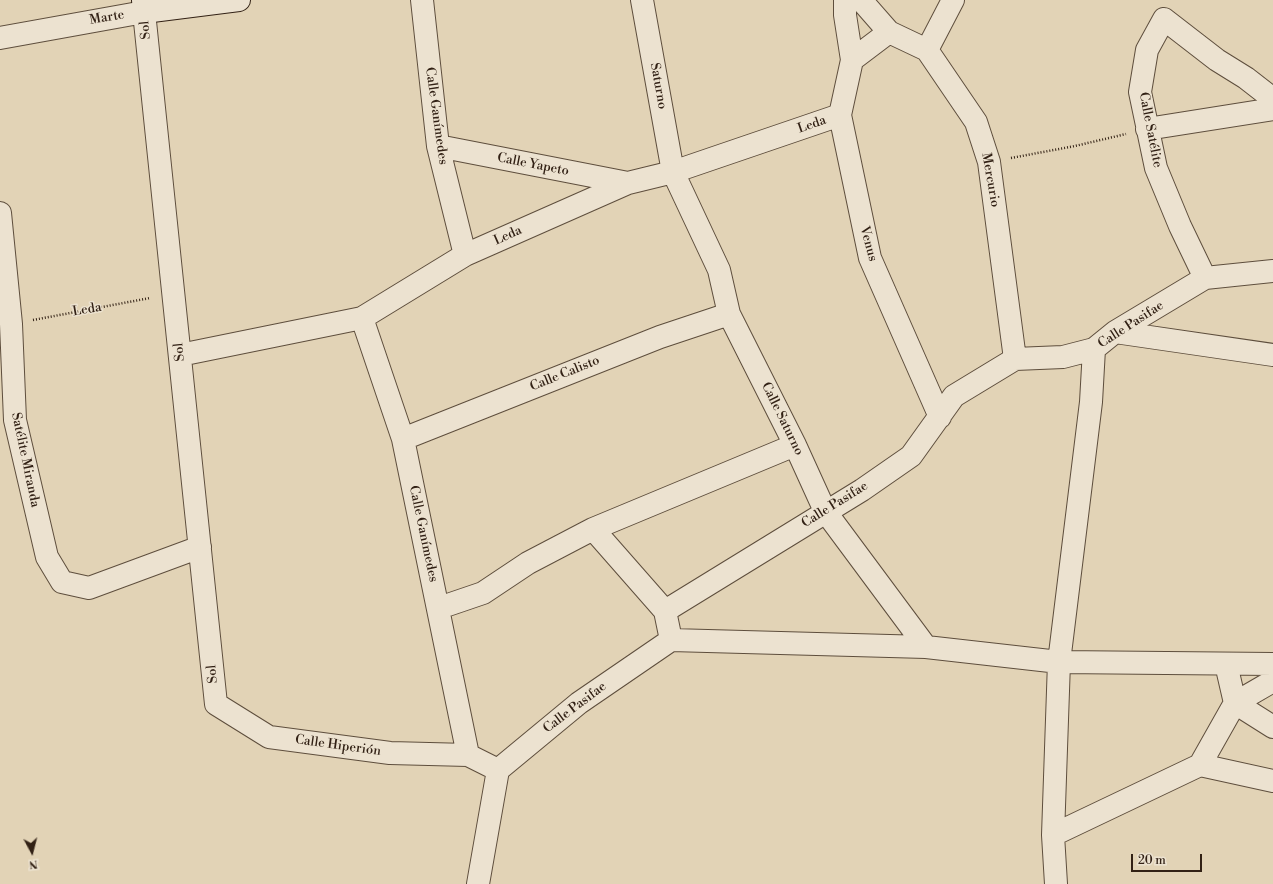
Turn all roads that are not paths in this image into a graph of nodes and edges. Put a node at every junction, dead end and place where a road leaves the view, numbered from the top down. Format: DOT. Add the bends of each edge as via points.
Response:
graph roads {
  1 [pos="239,0"];
  2 [pos="422,0"];
  3 [pos="642,0"];
  4 [pos="845,0"];
  5 [pos="861,0"];
  6 [pos="953,0"];
  7 [pos="144,6"];
  8 [pos="1163,9"];
  9 [pos="889,32"];
  10 [pos="0,38"];
  11 [pos="927,50"];
  12 [pos="852,60"];
  13 [pos="1273,99"];
  14 [pos="1273,109"];
  15 [pos="840,115"];
  16 [pos="1147,129"];
  17 [pos="438,146"];
  18 [pos="673,172"];
  19 [pos="628,183"];
  20 [pos="0,213"];
  21 [pos="466,255"];
  22 [pos="1273,271"];
  23 [pos="1205,278"];
  24 [pos="729,314"];
  25 [pos="362,318"];
  26 [pos="6,322"];
  27 [pos="1115,332"];
  28 [pos="1094,349"];
  29 [pos="180,355"];
  30 [pos="1273,355"];
  31 [pos="1015,358"];
  32 [pos="940,417"];
  33 [pos="7,421"];
  34 [pos="403,439"];
  35 [pos="795,445"];
  36 [pos="825,511"];
  37 [pos="593,529"];
  38 [pos="200,546"];
  39 [pos="439,608"];
  40 [pos="665,611"];
  41 [pos="671,640"];
  42 [pos="926,647"];
  43 [pos="1059,662"];
  44 [pos="1226,664"];
  45 [pos="1273,664"];
  46 [pos="1273,682"];
  47 [pos="1235,703"];
  48 [pos="216,704"];
  49 [pos="1273,727"];
  50 [pos="468,755"];
  51 [pos="1200,765"];
  52 [pos="498,770"];
  53 [pos="1273,781"];
  54 [pos="1053,835"];
  55 [pos="478,884"];
  56 [pos="1056,884"];
  1 -- 7 [label="street, Marte"];
  2 -- 17 [label="street, Calle Ganímedes"];
  3 -- 18 [label="street, Saturno"];
  4 -- 12 [label="street, Venus"];
  5 -- 9 [label="street"];
  6 -- 11 [label="street"];
  7 -- 10 [label="street, Marte"];
  7 -- 29 [label="street, Sol"];
  8 -- 13 [label="street, Calle Satélite" via="1217,60"];
  8 -- 16 [label="street, Calle Satélite" via="1147,50 1140,92"];
  9 -- 11 [label="street"];
  9 -- 12 [label="street"];
  11 -- 31 [label="street, Mercurio" via="976,122 989,162"];
  12 -- 15 [label="street, Venus"];
  14 -- 16 [label="street"];
  15 -- 18 [label="street, Leda"];
  15 -- 32 [label="street, Venus" via="870,258"];
  16 -- 23 [label="street, Calle Satélite" via="1156,168"];
  17 -- 19 [label="street, Calle Yapeto"];
  17 -- 21 [label="street, Calle Ganímedes"];
  18 -- 19 [label="street, Leda"];
  18 -- 24 [label="street, Calle Saturno" via="719,270"];
  19 -- 21 [label="street, Leda"];
  20 -- 26 [label="street, Satélite Miranda"];
  21 -- 25 [label="street, Leda"];
  22 -- 23 [label="street"];
  23 -- 27 [label="street, Calle Pasifae"];
  24 -- 34 [label="street, Calle Calisto" via="660,336"];
  24 -- 35 [label="street, Calle Saturno"];
  25 -- 29 [label="street, Leda"];
  25 -- 34 [label="street, Calle Ganímedes"];
  26 -- 33 [label="street, Satélite Miranda"];
  27 -- 28 [label="street, Calle Pasifae"];
  27 -- 30 [label="street"];
  28 -- 31 [label="street, Calle Pasifae" via="1063,357"];
  28 -- 43 [label="street" via="1091,402"];
  29 -- 38 [label="street, Sol"];
  31 -- 32 [label="street, Calle Pasifae" via="954,396"];
  32 -- 36 [label="street, Calle Pasifae" via="911,456 862,490"];
  33 -- 38 [label="street, Satélite Miranda" via="47,557 62,582 89,588"];
  34 -- 39 [label="street, Calle Ganímedes"];
  35 -- 36 [label="street, Calle Saturno"];
  35 -- 37 [label="street"];
  36 -- 40 [label="street, Calle Pasifae"];
  36 -- 42 [label="street, Calle Saturno"];
  37 -- 39 [label="street" via="528,564 482,593"];
  37 -- 40 [label="street"];
  38 -- 48 [label="street, Sol"];
  39 -- 50 [label="street, Calle Ganímedes"];
  40 -- 41 [label="street"];
  41 -- 42 [label="street"];
  41 -- 52 [label="street, Calle Pasifae" via="578,703"];
  42 -- 43 [label="street"];
  43 -- 44 [label="street"];
  43 -- 54 [label="street"];
  44 -- 45 [label="street"];
  44 -- 47 [label="street"];
  46 -- 47 [label="street"];
  47 -- 49 [label="street"];
  47 -- 51 [label="street"];
  48 -- 50 [label="street, Calle Hiperión" via="269,736 390,753"];
  50 -- 52 [label="street"];
  51 -- 53 [label="street"];
  51 -- 54 [label="street"];
  52 -- 55 [label="street"];
  54 -- 56 [label="street"];
}
